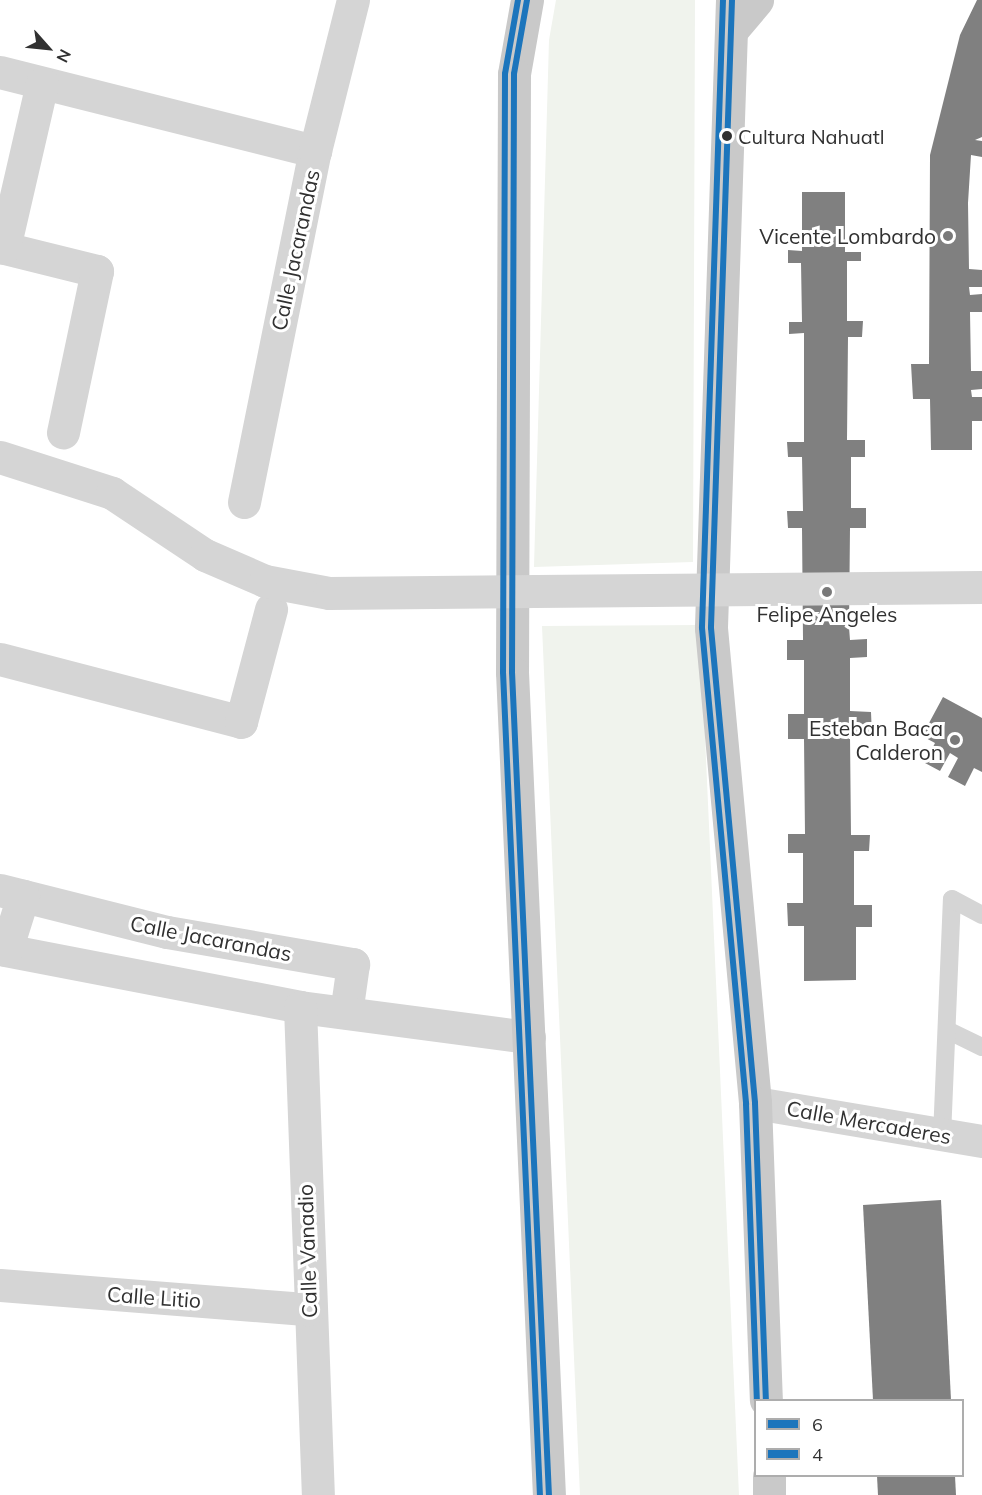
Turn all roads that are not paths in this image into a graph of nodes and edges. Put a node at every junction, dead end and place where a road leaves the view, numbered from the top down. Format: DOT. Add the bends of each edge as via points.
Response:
graph roads {
  1 [pos="353,0"];
  2 [pos="528,0"];
  3 [pos="757,0"];
  4 [pos="732,15"];
  5 [pos="0,72"];
  6 [pos="42,83"];
  7 [pos="315,151"];
  8 [pos="2,248"];
  9 [pos="63,432"];
  10 [pos="0,457"];
  11 [pos="244,502"];
  12 [pos="982,587"];
  13 [pos="271,609"];
  14 [pos="0,659"];
  15 [pos="11,893"];
  16 [pos="982,915"];
  17 [pos="3,949"];
  18 [pos="300,1007"];
  19 [pos="346,1013"];
  20 [pos="946,1030"];
  21 [pos="529,1037"];
  22 [pos="982,1047"];
  23 [pos="755,1103"];
  24 [pos="942,1136"];
  25 [pos="982,1141"];
  26 [pos="0,1285"];
  27 [pos="308,1308"];
  28 [pos="766,1399"];
  29 [pos="769,1477"];
  30 [pos="318,1495"];
  31 [pos="549,1495"];
  32 [pos="769,1495"];
  1 -- 7 [label="street, Calle Jacarandas"];
  2 -- 21 [label="main road" via="514,74 512,672"];
  3 -- 4 [label="main road"];
  4 -- 23 [label="main road" via="711,628"];
  5 -- 6 [label="street"];
  6 -- 7 [label="street"];
  6 -- 8 [label="street"];
  7 -- 11 [label="street, Calle Jacarandas"];
  8 -- 9 [label="street" via="97,271"];
  10 -- 12 [label="street, bridge" via="112,493 206,555 265,581 329,593"];
  13 -- 14 [label="street" via="241,722"];
  15 -- 17 [label="street, Calle Jacarandas"];
  15 -- 19 [label="street, Calle Jacarandas" via="167,932 352,964"];
  16 -- 20 [label="lane" via="952,899"];
  17 -- 18 [label="street, Calle Jacarandas"];
  18 -- 19 [label="street, Calle Jacarandas"];
  18 -- 27 [label="street, Calle Vanadio"];
  19 -- 21 [label="street, Calle Jacarandas"];
  20 -- 22 [label="lane"];
  20 -- 24 [label="lane"];
  21 -- 31 [label="main road"];
  23 -- 24 [label="street, Calle Mercaderes"];
  23 -- 28 [label="main road"];
  24 -- 25 [label="street, Calle Mercaderes"];
  26 -- 27 [label="street, Calle Litio"];
  27 -- 30 [label="street, Calle Vanadio"];
  29 -- 32 [label="main road"];
}
